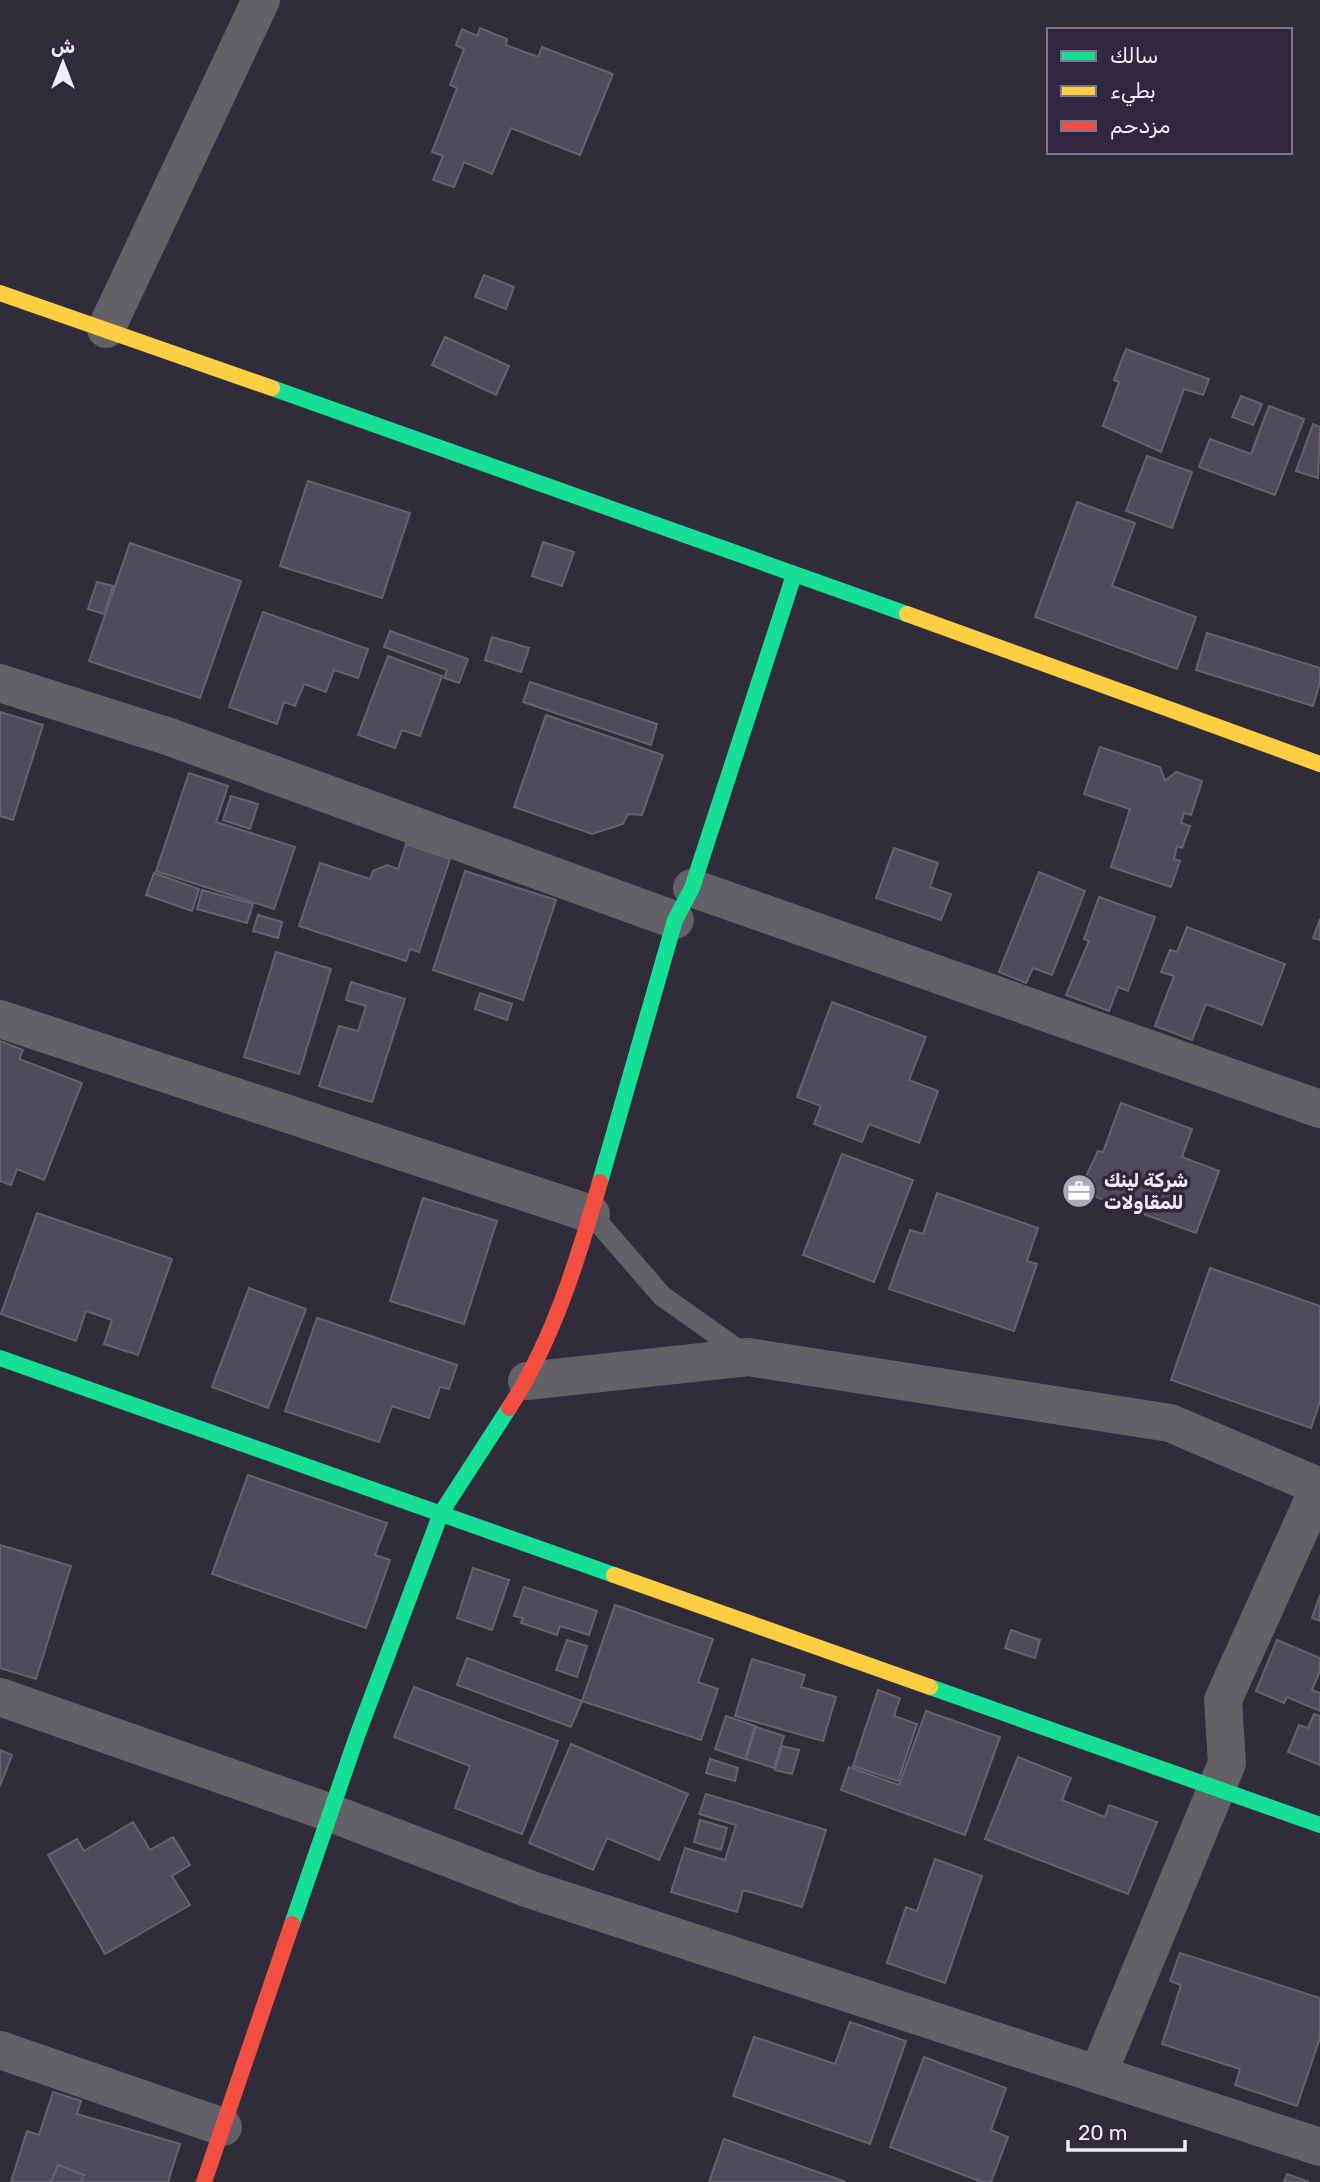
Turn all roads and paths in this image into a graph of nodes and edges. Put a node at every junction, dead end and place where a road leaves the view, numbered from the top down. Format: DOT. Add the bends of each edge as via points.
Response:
graph roads {
  1 [pos="261,0"];
  2 [pos="2,299"];
  3 [pos="106,329"];
  4 [pos="794,575"];
  5 [pos="0,683"];
  6 [pos="1320,764"];
  7 [pos="683,904"];
  8 [pos="0,1019"];
  9 [pos="1320,1108"];
  10 [pos="591,1214"];
  11 [pos="748,1357"];
  12 [pos="0,1358"];
  13 [pos="527,1381"];
  14 [pos="1320,1486"];
  15 [pos="441,1513"];
  16 [pos="0,1697"];
  17 [pos="1216,1788"];
  18 [pos="331,1812"];
  19 [pos="1320,1825"];
  20 [pos="0,2050"];
  21 [pos="1098,2074"];
  22 [pos="223,2127"];
  23 [pos="1320,2147"];
  24 [pos="204,2182"];
  1 -- 3 [label="street"];
  2 -- 3 [label="street"];
  3 -- 4 [label="street"];
  4 -- 6 [label="street"];
  4 -- 7 [label="street"];
  5 -- 7 [label="street"];
  7 -- 9 [label="street"];
  7 -- 10 [label="street"];
  8 -- 10 [label="street"];
  10 -- 11 [label="lane" via="662,1296"];
  10 -- 13 [label="street" via="579,1256"];
  11 -- 13 [label="street"];
  11 -- 14 [label="street" via="1170,1423"];
  12 -- 15 [label="street"];
  13 -- 15 [label="street"];
  14 -- 17 [label="street" via="1223,1700 1227,1763"];
  15 -- 17 [label="street"];
  15 -- 18 [label="street"];
  16 -- 18 [label="street"];
  17 -- 19 [label="street"];
  17 -- 21 [label="street"];
  18 -- 21 [label="street" via="530,1889"];
  18 -- 22 [label="street"];
  20 -- 22 [label="street"];
  21 -- 23 [label="street"];
  22 -- 24 [label="street"];
}
